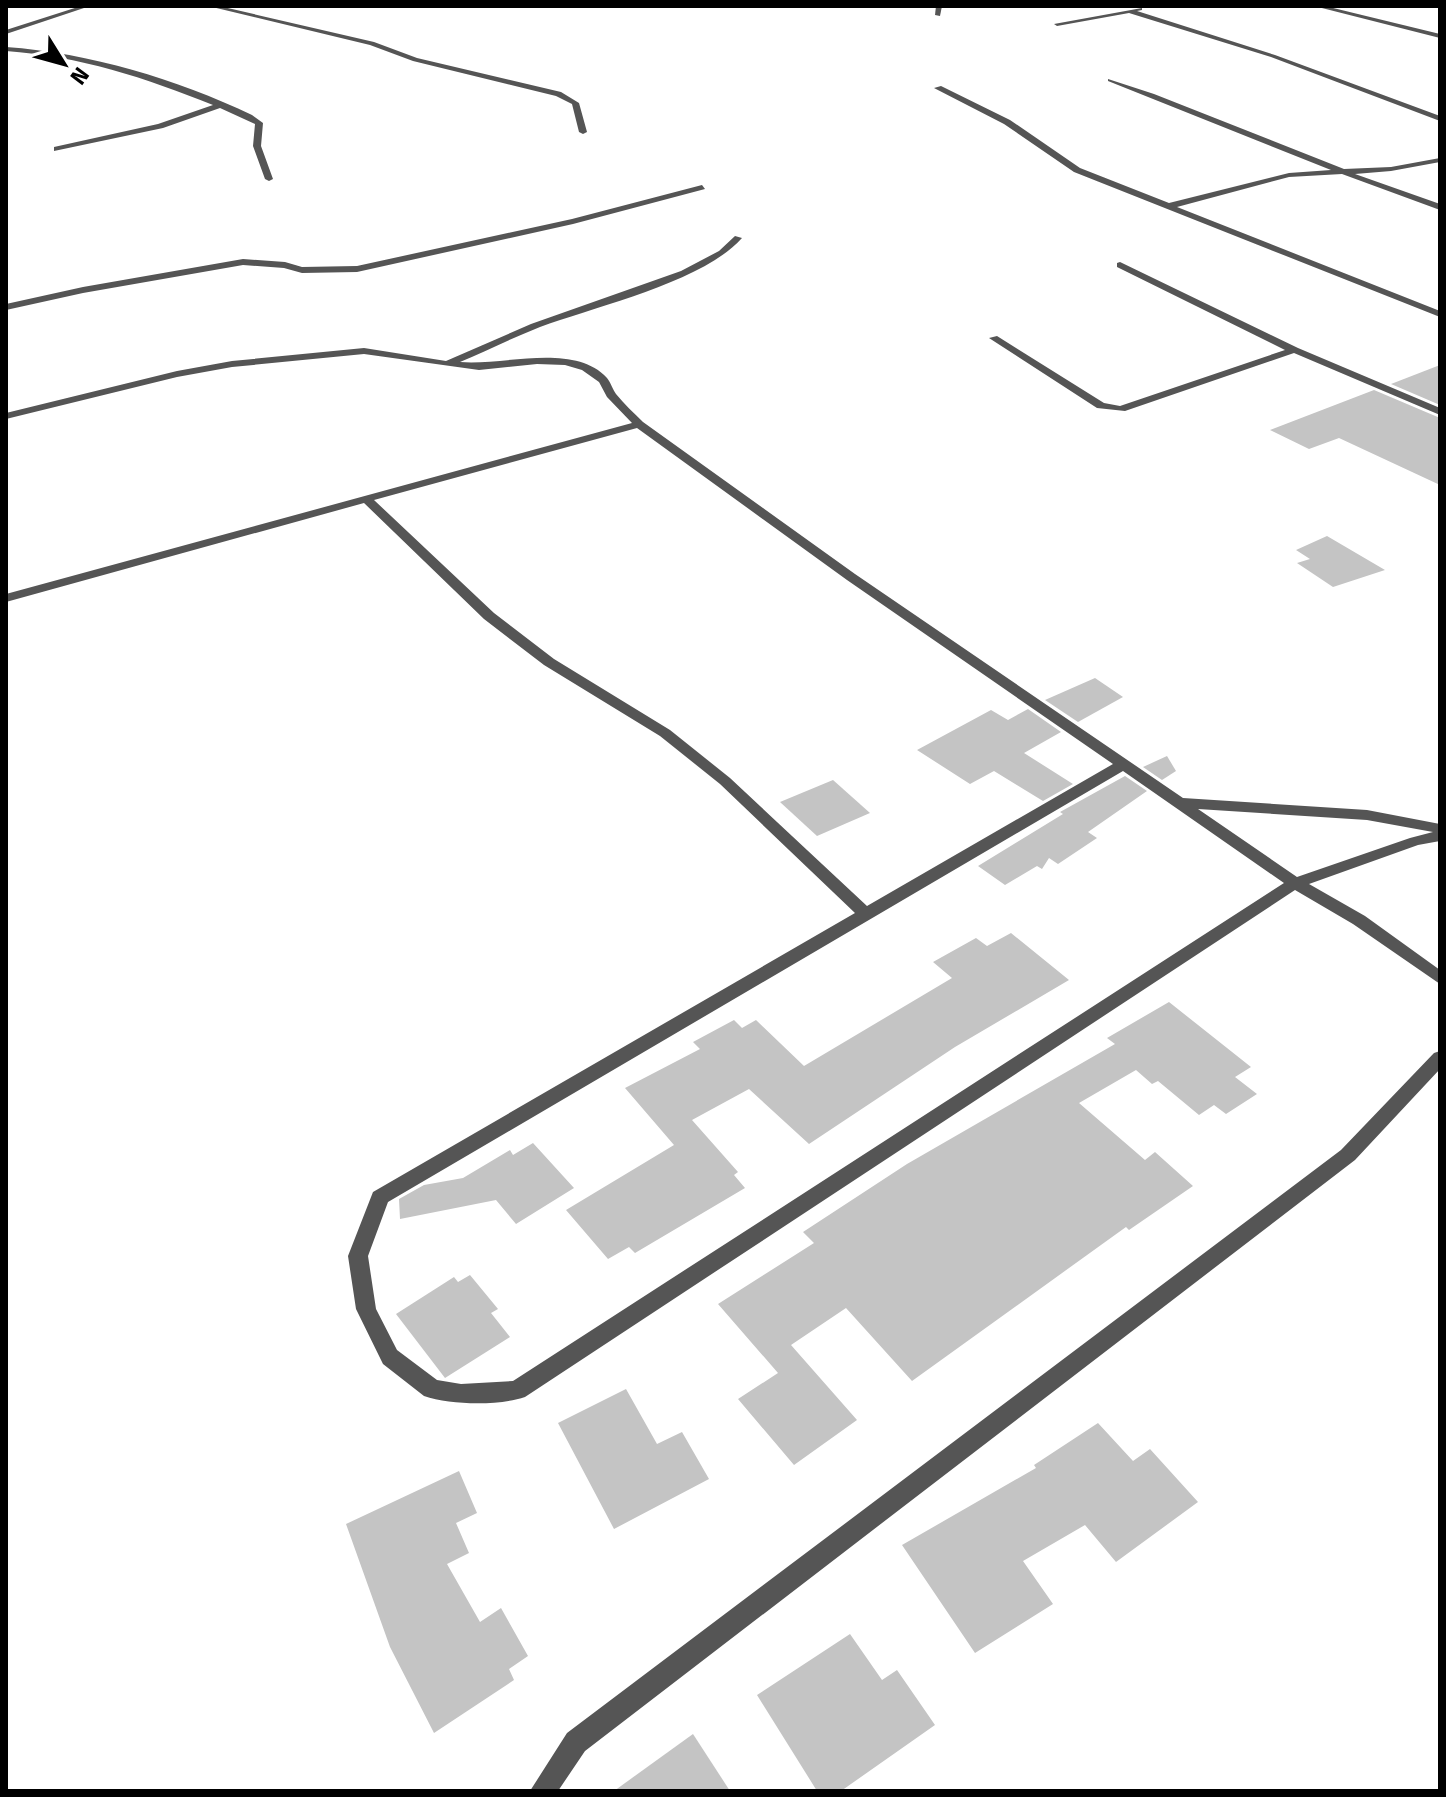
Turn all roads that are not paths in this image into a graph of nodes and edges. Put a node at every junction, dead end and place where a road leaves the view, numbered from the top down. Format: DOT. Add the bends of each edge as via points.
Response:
graph roads {
  1 [pos="87,6"];
  2 [pos="211,6"];
  3 [pos="1317,6"];
  4 [pos="1146,8"];
  5 [pos="1129,11"];
  6 [pos="1057,24"];
  7 [pos="6,32"];
  8 [pos="1440,34"];
  9 [pos="6,49"];
  10 [pos="1110,80"];
  11 [pos="938,88"];
  12 [pos="220,105"];
  13 [pos="1440,119"];
  14 [pos="583,132"];
  15 [pos="57,149"];
  16 [pos="1440,160"];
  17 [pos="1347,171"];
  18 [pos="269,179"];
  19 [pos="702,187"];
  20 [pos="1169,206"];
  21 [pos="1440,207"];
  22 [pos="738,238"];
  23 [pos="1120,265"];
  24 [pos="6,307"];
  25 [pos="1440,314"];
  26 [pos="994,338"];
  27 [pos="1294,350"];
  28 [pos="447,364"];
  29 [pos="1440,412"];
  30 [pos="6,416"];
  31 [pos="639,424"];
  32 [pos="365,498"];
  33 [pos="6,598"];
  34 [pos="1124,764"];
  35 [pos="1180,803"];
  36 [pos="1440,829"];
  37 [pos="1440,836"];
  38 [pos="1295,883"];
  39 [pos="866,914"];
  40 [pos="1440,978"];
  41 [pos="1440,1058"];
  42 [pos="543,1791"];
  1 -- 7 [label="street"];
  2 -- 14 [label="street" via="558,94 575,103"];
  3 -- 8 [label="street"];
  4 -- 5 [label="street"];
  5 -- 6 [label="street"];
  5 -- 13 [label="street" via="1273,56"];
  9 -- 12 [label="street" via="81,60"];
  10 -- 17 [label="street"];
  11 -- 20 [label="street" via="1007,122 1077,170"];
  12 -- 15 [label="street" via="160,126"];
  12 -- 18 [label="street" via="259,123 257,146"];
  16 -- 17 [label="street"];
  17 -- 20 [label="street" via="1289,175"];
  17 -- 21 [label="street"];
  19 -- 24 [label="street" via="357,269 302,270 243,262"];
  20 -- 25 [label="street"];
  22 -- 28 [label="street" via="684,273 534,326"];
  23 -- 27 [label="street"];
  26 -- 27 [label="street" via="1112,409"];
  27 -- 29 [label="street"];
  28 -- 30 [label="street" via="364,351 248,362"];
  28 -- 31 [label="street" via="479,367 537,361 586,368 603,380"];
  31 -- 32 [label="street"];
  31 -- 34 [label="street"];
  32 -- 33 [label="street"];
  32 -- 39 [label="street" via="489,616 549,662 665,733 725,781"];
  34 -- 35 [label="street"];
  34 -- 39 [label="street"];
  35 -- 36 [label="street" via="1338,812"];
  35 -- 38 [label="street"];
  37 -- 38 [label="street"];
  38 -- 39 [label="street" via="517,1390 461,1394 432,1389 390,1357 366,1309 358,1256 380,1197"];
  38 -- 40 [label="street" via="1359,920"];
  41 -- 42 [label="street" via="1348,1155 576,1742"];
}
